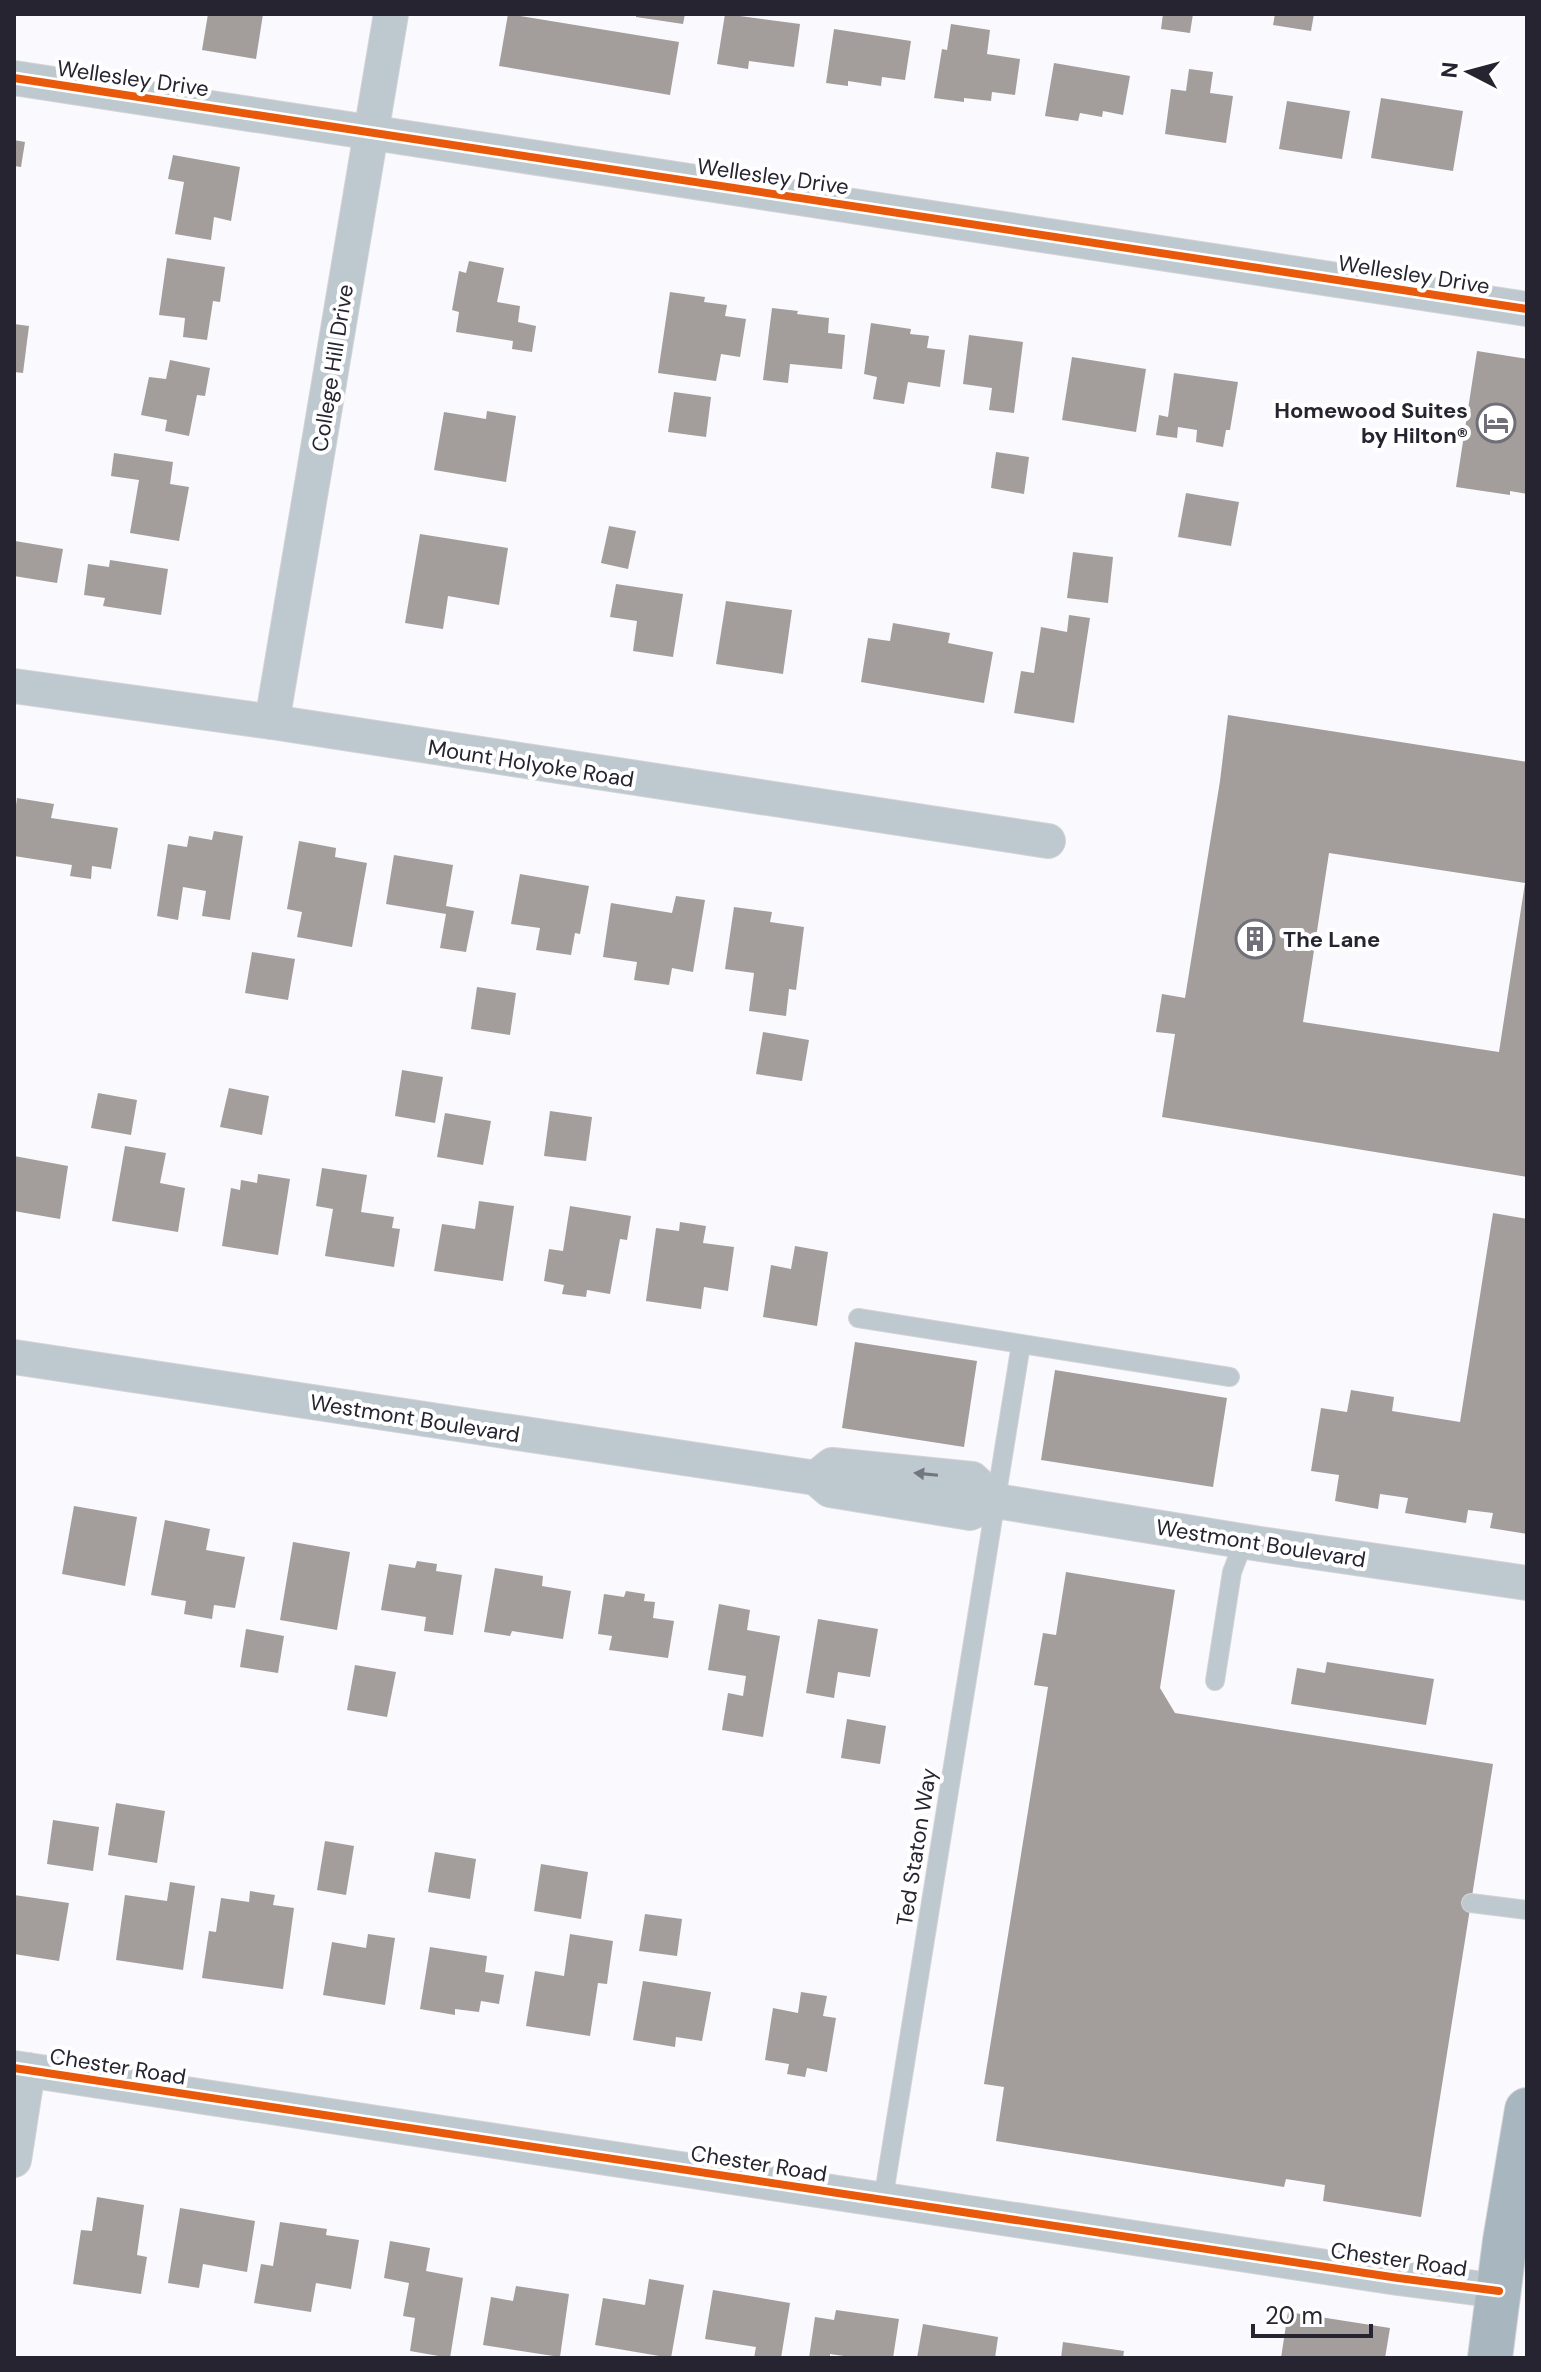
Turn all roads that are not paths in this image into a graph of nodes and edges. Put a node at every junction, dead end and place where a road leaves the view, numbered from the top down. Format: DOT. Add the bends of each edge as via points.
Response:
graph roads {
  1 [pos="391,14"];
  2 [pos="14,78"];
  3 [pos="371,131"];
  4 [pos="1527,309"];
  5 [pos="14,686"];
  6 [pos="272,722"];
  7 [pos="1048,841"];
  8 [pos="858,1318"];
  9 [pos="1021,1344"];
  10 [pos="14,1357"];
  11 [pos="1230,1377"];
  12 [pos="996,1501"];
  13 [pos="1244,1541"];
  14 [pos="1527,1583"];
  15 [pos="1215,1681"];
  16 [pos="1471,1903"];
  17 [pos="1527,1910"];
  18 [pos="21,2069"];
  19 [pos="1527,2110"];
  20 [pos="14,2160"];
  21 [pos="883,2200"];
  22 [pos="1499,2291"];
  23 [pos="1490,2358"];
  1 -- 3 [label="street, College Hill Drive"];
  2 -- 3 [label="street, Wellesley Drive"];
  3 -- 4 [label="street, Wellesley Drive"];
  3 -- 6 [label="street, College Hill Drive"];
  5 -- 6 [label="street, Mount Holyoke Road"];
  6 -- 7 [label="street, Mount Holyoke Road"];
  8 -- 9 [label="lane"];
  9 -- 11 [label="lane"];
  9 -- 12 [label="lane, Ted Staton Way"];
  10 -- 12 [label="street, Westmont Boulevard" via="816,1478 830,1490 970,1513"];
  12 -- 13 [label="street, Westmont Boulevard"];
  12 -- 21 [label="lane, Ted Staton Way"];
  13 -- 14 [label="street, Westmont Boulevard"];
  13 -- 15 [label="lane" via="1232,1572"];
  16 -- 17 [label="lane"];
  18 -- 20 [label="street"];
  18 -- 21 [label="street, Chester Road"];
  19 -- 22 [label="main road"];
  21 -- 22 [label="street, Chester Road"];
  22 -- 23 [label="main road"];
}
